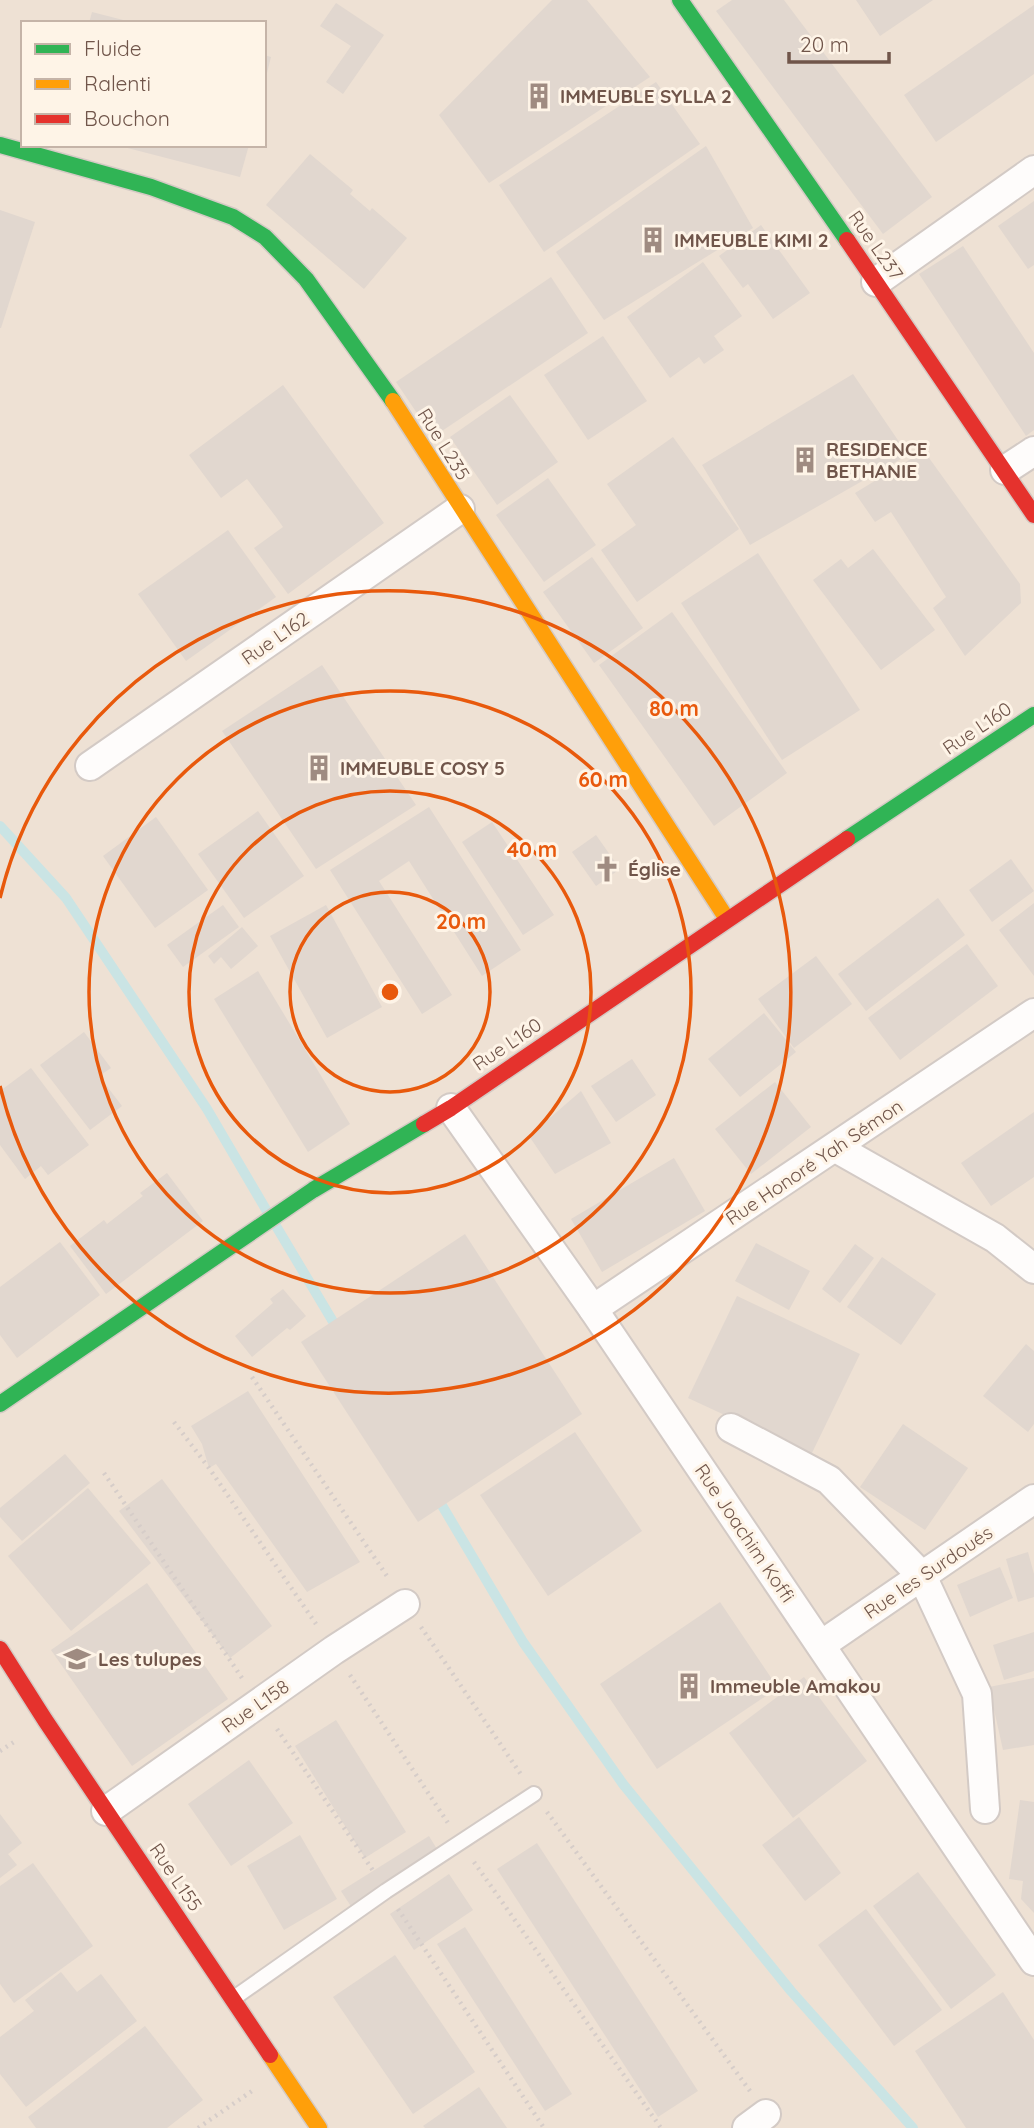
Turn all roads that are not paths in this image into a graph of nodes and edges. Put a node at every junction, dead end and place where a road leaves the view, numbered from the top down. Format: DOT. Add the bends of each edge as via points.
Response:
graph roads {
  1 [pos="684,1"];
  2 [pos="0,145"];
  3 [pos="1034,170"];
  4 [pos="876,282"];
  5 [pos="1034,451"];
  6 [pos="1005,470"];
  7 [pos="460,509"];
  8 [pos="1034,515"];
  9 [pos="1034,715"];
  10 [pos="90,766"];
  11 [pos="727,919"];
  12 [pos="1034,1013"];
  13 [pos="451,1108"];
  14 [pos="836,1148"];
  15 [pos="1034,1269"];
  16 [pos="593,1309"];
  17 [pos="0,1404"];
  18 [pos="731,1428"];
  19 [pos="1034,1499"];
  20 [pos="922,1576"];
  21 [pos="405,1604"];
  22 [pos="821,1645"];
  23 [pos="0,1648"];
  24 [pos="534,1794"];
  25 [pos="985,1809"];
  26 [pos="106,1811"];
  27 [pos="1034,1961"];
  28 [pos="233,1999"];
  29 [pos="319,2128"];
  1 -- 4 [label="street, Rue L237"];
  2 -- 7 [label="street, Rue L235" via="151,187 233,217 265,237 306,279 380,383"];
  3 -- 4 [label="street"];
  4 -- 6 [label="street, Rue L237"];
  5 -- 6 [label="street"];
  6 -- 8 [label="street, Rue L237"];
  7 -- 10 [label="street, Rue L162"];
  7 -- 11 [label="street, Rue L235"];
  9 -- 11 [label="street, Rue L160"];
  11 -- 13 [label="street, Rue L160"];
  12 -- 14 [label="street, Rue Honoré Yah Sémon"];
  13 -- 16 [label="street, Rue Joachim Koffi"];
  13 -- 17 [label="street, Rue L160" via="313,1190"];
  14 -- 15 [label="street" via="995,1238"];
  14 -- 16 [label="street, Rue Honoré Yah Sémon"];
  16 -- 22 [label="street, Rue Joachim Koffi"];
  18 -- 20 [label="street" via="829,1480"];
  19 -- 20 [label="street, Rue les Surdoués"];
  20 -- 22 [label="street, Rue les Surdoués"];
  20 -- 25 [label="street" via="977,1694"];
  21 -- 26 [label="street, Rue L158"];
  22 -- 27 [label="street, Rue Joachim Koffi"];
  23 -- 26 [label="street, Rue L155"];
  24 -- 28 [label="lane"];
  26 -- 28 [label="street, Rue L155"];
  28 -- 29 [label="street, Rue L155"];
}
